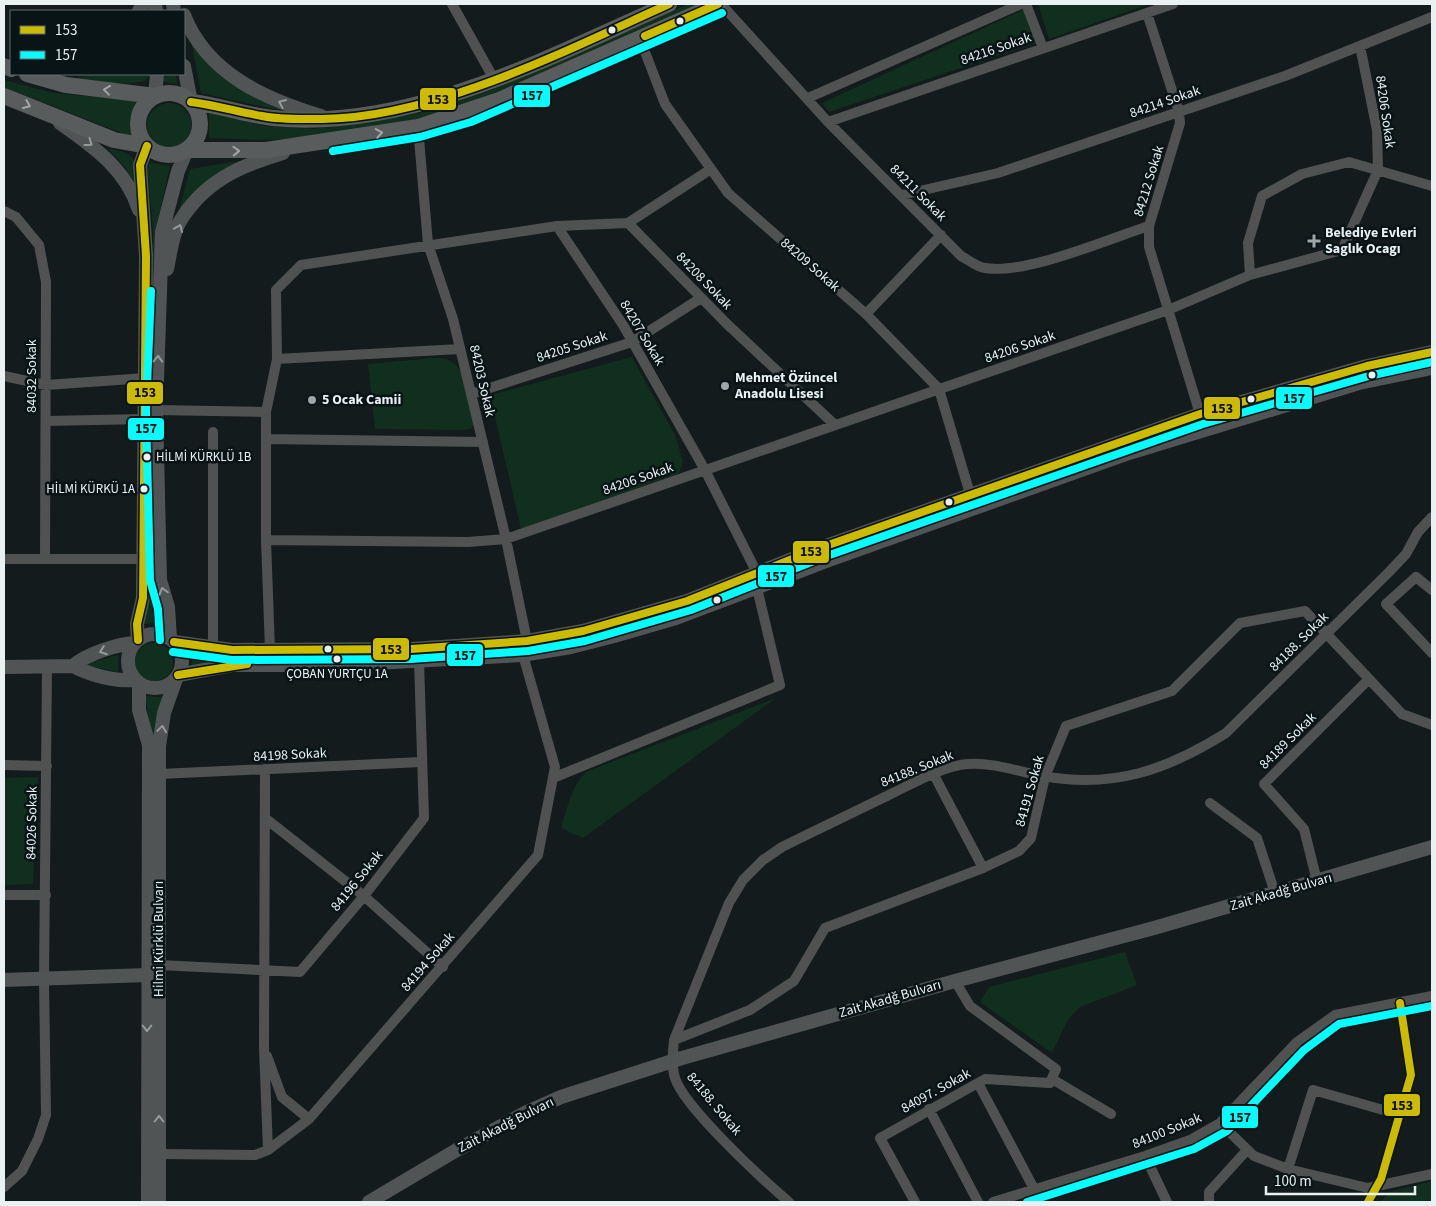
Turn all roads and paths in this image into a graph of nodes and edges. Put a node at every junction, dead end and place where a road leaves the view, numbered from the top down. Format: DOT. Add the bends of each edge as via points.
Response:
graph roads {
  1 [pos="452,4"];
  2 [pos="670,4"];
  3 [pos="720,4"];
  4 [pos="1022,4"];
  5 [pos="1026,4"];
  6 [pos="1173,4"];
  7 [pos="1148,13"];
  8 [pos="185,17"];
  9 [pos="1432,17"];
  10 [pos="640,39"];
  11 [pos="1360,46"];
  12 [pos="1043,48"];
  13 [pos="185,71"];
  14 [pos="31,75"];
  15 [pos="157,75"];
  16 [pos="494,79"];
  17 [pos="4,96"];
  18 [pos="155,96"];
  19 [pos="808,98"];
  20 [pos="191,102"];
  21 [pos="1179,112"];
  22 [pos="50,115"];
  23 [pos="328,118"];
  24 [pos="828,122"];
  25 [pos="418,127"];
  26 [pos="331,141"];
  27 [pos="147,146"];
  28 [pos="187,150"];
  29 [pos="711,169"];
  30 [pos="1378,170"];
  31 [pos="1432,186"];
  32 [pos="902,195"];
  33 [pos="4,212"];
  34 [pos="628,223"];
  35 [pos="557,226"];
  36 [pos="1150,226"];
  37 [pos="145,230"];
  38 [pos="941,235"];
  39 [pos="428,244"];
  40 [pos="1250,275"];
  41 [pos="161,291"];
  42 [pos="701,298"];
  43 [pos="1168,310"];
  44 [pos="866,314"];
  45 [pos="632,342"];
  46 [pos="460,349"];
  47 [pos="1427,353"];
  48 [pos="276,359"];
  49 [pos="1430,368"];
  50 [pos="4,376"];
  51 [pos="146,378"];
  52 [pos="46,385"];
  53 [pos="939,389"];
  54 [pos="471,394"];
  55 [pos="156,410"];
  56 [pos="266,412"];
  57 [pos="1200,414"];
  58 [pos="145,420"];
  59 [pos="46,421"];
  60 [pos="835,425"];
  61 [pos="213,432"];
  62 [pos="266,439"];
  63 [pos="483,442"];
  64 [pos="705,470"];
  65 [pos="970,494"];
  66 [pos="1432,517"];
  67 [pos="506,539"];
  68 [pos="266,540"];
  69 [pos="45,558"];
  70 [pos="4,559"];
  71 [pos="144,559"];
  72 [pos="757,573"];
  73 [pos="757,588"];
  74 [pos="1432,590"];
  75 [pos="1326,634"];
  76 [pos="172,640"];
  77 [pos="137,641"];
  78 [pos="527,641"];
  79 [pos="213,646"];
  80 [pos="270,650"];
  81 [pos="1432,653"];
  82 [pos="523,655"];
  83 [pos="419,661"];
  84 [pos="47,666"];
  85 [pos="73,666"];
  86 [pos="4,667"];
  87 [pos="177,677"];
  88 [pos="1369,680"];
  89 [pos="137,682"];
  90 [pos="1432,725"];
  91 [pos="422,762"];
  92 [pos="4,765"];
  93 [pos="47,766"];
  94 [pos="265,769"];
  95 [pos="159,774"];
  96 [pos="934,775"];
  97 [pos="1046,777"];
  98 [pos="553,778"];
  99 [pos="1210,802"];
  100 [pos="1432,847"];
  101 [pos="983,868"];
  102 [pos="1317,882"];
  103 [pos="1275,893"];
  104 [pos="4,895"];
  105 [pos="46,895"];
  106 [pos="364,896"];
  107 [pos="159,964"];
  108 [pos="443,967"];
  109 [pos="265,970"];
  110 [pos="147,976"];
  111 [pos="4,980"];
  112 [pos="44,980"];
  113 [pos="955,981"];
  114 [pos="1432,996"];
  115 [pos="1400,1003"];
  116 [pos="674,1040"];
  117 [pos="264,1048"];
  118 [pos="672,1061"];
  119 [pos="1052,1079"];
  120 [pos="978,1083"];
  121 [pos="929,1110"];
  122 [pos="1111,1114"];
  123 [pos="1401,1115"];
  124 [pos="309,1119"];
  125 [pos="1220,1123"];
  126 [pos="268,1150"];
  127 [pos="1247,1150"];
  128 [pos="159,1154"];
  129 [pos="1145,1156"];
  130 [pos="1288,1169"];
  131 [pos="1432,1174"];
  132 [pos="4,1187"];
  133 [pos="1376,1187"];
  134 [pos="1034,1188"];
  135 [pos="149,1201"];
  136 [pos="368,1202"];
  137 [pos="788,1202"];
  138 [pos="915,1202"];
  139 [pos="978,1202"];
  140 [pos="993,1202"];
  141 [pos="1041,1202"];
  142 [pos="1167,1202"];
  143 [pos="1210,1202"];
  144 [pos="1368,1202"];
  1 -- 16 [label="street"];
  2 -- 16 [label="main road"];
  3 -- 10 [label="main road"];
  3 -- 19 [label="street, 84211 Sokak"];
  4 -- 19 [label="street"];
  5 -- 12 [label="street"];
  6 -- 7 [label="street, 84216 Sokak"];
  7 -- 12 [label="street, 84216 Sokak"];
  7 -- 21 [label="street, 84212 Sokak"];
  23 -- 8 [label="main road, one-way" via="286,105 246,87 221,68"];
  9 -- 11 [label="street, 84214 Sokak"];
  10 -- 25 [label="main road" via="499,100"];
  10 -- 29 [label="street, 84209 Sokak" via="665,104"];
  11 -- 21 [label="street, 84214 Sokak"];
  11 -- 30 [label="street, 84206 Sokak" via="1377,130"];
  12 -- 24 [label="street, 84216 Sokak"];
  13 -- 20 [label="main road"];
  18 -- 14 [label="main road, one-way" via="66,85"];
  15 -- 18 [label="main road"];
  16 -- 23 [label="main road" via="415,106"];
  17 -- 22 [label="main road, one-way"];
  18 -- 20 [label="main road" via="176,93"];
  18 -- 27 [label="main road" via="146,102 138,121 138,131"];
  19 -- 24 [label="street, 84211 Sokak"];
  20 -- 23 [label="main road" via="273,118"];
  20 -- 28 [label="main road" via="201,124 199,134"];
  21 -- 32 [label="street, 84214 Sokak" via="998,173"];
  21 -- 36 [label="street, 84212 Sokak" via="1177,132"];
  22 -- 27 [label="main road" via="114,140"];
  22 -- 37 [label="main road, one-way" via="102,153 120,172 136,200"];
  24 -- 32 [label="street, 84211 Sokak"];
  26 -- 25 [label="main road, one-way"];
  25 -- 39 [label="street, 84203 Sokak"];
  28 -- 26 [label="main road, one-way" via="266,150"];
  41 -- 26 [label="main road, one-way" via="178,224 210,186 252,162"];
  27 -- 28 [label="main road" via="168,156"];
  27 -- 37 [label="main road" via="140,165"];
  28 -- 41 [label="main road" via="162,232"];
  29 -- 34 [label="street"];
  29 -- 44 [label="street, 84209 Sokak" via="728,193"];
  30 -- 31 [label="street"];
  30 -- 40 [label="street, 84206 Sokak" via="1342,250"];
  30 -- 40 [label="street" via="1349,162 1302,174 1262,196 1248,243"];
  32 -- 38 [label="street, 84211 Sokak"];
  33 -- 52 [label="street, 84032 Sokak" via="16,217 39,245 46,282"];
  34 -- 35 [label="street"];
  34 -- 42 [label="street, 84208 Sokak"];
  35 -- 39 [label="street"];
  35 -- 45 [label="street, 84207 Sokak"];
  36 -- 38 [label="street, 84211 Sokak" via="1026,266 1000,270 983,268 961,256"];
  36 -- 43 [label="street, 84212 Sokak" via="1149,247"];
  37 -- 51 [label="main road"];
  38 -- 44 [label="street"];
  39 -- 46 [label="street, 84203 Sokak"];
  39 -- 48 [label="street" via="301,264 276,290"];
  40 -- 43 [label="street, 84206 Sokak"];
  55 -- 41 [label="main road, one-way"];
  42 -- 45 [label="street, 84205 Sokak"];
  42 -- 60 [label="street, 84208 Sokak"];
  43 -- 53 [label="street, 84206 Sokak"];
  43 -- 57 [label="street, 84212 Sokak"];
  44 -- 53 [label="street, 84209 Sokak"];
  45 -- 54 [label="street, 84205 Sokak"];
  45 -- 64 [label="street, 84207 Sokak"];
  46 -- 48 [label="street"];
  46 -- 54 [label="street, 84203 Sokak"];
  47 -- 57 [label="main road" via="1367,366"];
  48 -- 56 [label="street"];
  49 -- 73 [label="main road" via="1359,383 1129,453"];
  50 -- 52 [label="street"];
  51 -- 52 [label="street"];
  51 -- 58 [label="main road"];
  52 -- 59 [label="street, 84032 Sokak"];
  53 -- 60 [label="street, 84206 Sokak"];
  53 -- 65 [label="street, 84209 Sokak"];
  54 -- 63 [label="street, 84203 Sokak"];
  55 -- 56 [label="street"];
  76 -- 55 [label="main road, one-way" via="168,607 160,580"];
  56 -- 62 [label="street"];
  57 -- 65 [label="main road"];
  58 -- 59 [label="street"];
  58 -- 71 [label="main road"];
  59 -- 69 [label="street, 84032 Sokak"];
  60 -- 64 [label="street, 84206 Sokak"];
  61 -- 79 [label="street"];
  62 -- 63 [label="street"];
  62 -- 68 [label="street"];
  63 -- 67 [label="street, 84203 Sokak"];
  64 -- 67 [label="street, 84206 Sokak"];
  64 -- 72 [label="street, 84207 Sokak"];
  65 -- 72 [label="main road"];
  66 -- 75 [label="street, 84188. Sokak" via="1418,532 1406,554"];
  67 -- 68 [label="street, 84206 Sokak" via="468,542"];
  67 -- 78 [label="street, 84203 Sokak"];
  68 -- 80 [label="street"];
  69 -- 70 [label="street"];
  69 -- 71 [label="street"];
  71 -- 77 [label="main road"];
  72 -- 78 [label="main road" via="687,601 583,631"];
  73 -- 82 [label="main road" via="623,634"];
  73 -- 98 [label="street" via="780,685"];
  74 -- 81 [label="street" via="1416,577 1386,604"];
  75 -- 88 [label="street"];
  75 -- 97 [label="street, 84188. Sokak" via="1226,733 1196,752 1136,776 1110,780"];
  75 -- 97 [label="street, 84191 Sokak" via="1305,611 1240,623 1172,691 1066,726"];
  76 -- 77 [label="main road" via="154,634"];
  76 -- 79 [label="main road"];
  76 -- 87 [label="main road" via="181,652"];
  77 -- 85 [label="main road, one-way" via="81,659"];
  77 -- 89 [label="main road" via="128,654 128,663"];
  78 -- 80 [label="main road" via="411,649"];
  79 -- 80 [label="main road" via="232,650"];
  82 -- 83 [label="main road"];
  82 -- 98 [label="street, 84194 Sokak" via="555,767"];
  83 -- 87 [label="main road" via="232,665"];
  83 -- 91 [label="street, 84196 Sokak"];
  84 -- 85 [label="main road"];
  84 -- 86 [label="main road"];
  84 -- 93 [label="street, 84026 Sokak"];
  85 -- 89 [label="main road"];
  87 -- 89 [label="main road" via="160,688 151,689"];
  95 -- 87 [label="main road, Hilmi Kürklü Bulvarı, one-way" via="164,713"];
  88 -- 90 [label="street" via="1402,714"];
  88 -- 102 [label="street, 84189 Sokak" via="1264,784 1304,829"];
  89 -- 110 [label="main road, Hilmi Kürklü Bulvarı" via="149,745"];
  91 -- 94 [label="street, 84198 Sokak"];
  91 -- 106 [label="street, 84196 Sokak" via="424,818"];
  92 -- 93 [label="street"];
  93 -- 105 [label="street, 84026 Sokak"];
  94 -- 95 [label="street, 84198 Sokak"];
  94 -- 106 [label="street" via="265,818"];
  94 -- 109 [label="street"];
  95 -- 107 [label="main road, Hilmi Kürklü Bulvarı"];
  96 -- 97 [label="street, 84188. Sokak" via="969,764"];
  96 -- 101 [label="street"];
  96 -- 116 [label="street, 84188. Sokak" via="782,847 743,880 729,903"];
  97 -- 101 [label="street, 84191 Sokak" via="1031,838 1019,851"];
  98 -- 108 [label="street, 84194 Sokak" via="538,855"];
  99 -- 103 [label="street" via="1257,838"];
  100 -- 102 [label="main road, Zait Akadğ Bulvarı"];
  101 -- 116 [label="street, 84191 Sokak" via="825,928 794,981 750,1010"];
  102 -- 103 [label="main road, Zait Akadğ Bulvarı"];
  103 -- 113 [label="main road, Zait Akadğ Bulvarı"];
  104 -- 105 [label="street"];
  105 -- 112 [label="street, 84026 Sokak"];
  106 -- 108 [label="street"];
  106 -- 109 [label="street, 84196 Sokak" via="300,972"];
  107 -- 109 [label="street, 84196 Sokak"];
  128 -- 107 [label="main road, Hilmi Kürklü Bulvarı, one-way"];
  108 -- 124 [label="street, 84194 Sokak"];
  109 -- 117 [label="street"];
  110 -- 112 [label="main road"];
  110 -- 135 [label="main road, Hilmi Kürklü Bulvarı, one-way"];
  111 -- 112 [label="main road"];
  112 -- 132 [label="street, 84026 Sokak" via="46,1115 22,1171"];
  113 -- 118 [label="main road, Zait Akadğ Bulvarı"];
  113 -- 119 [label="street" via="970,1006 1056,1069"];
  114 -- 115 [label="street, 84100 Sokak"];
  115 -- 123 [label="street" via="1411,1074"];
  115 -- 125 [label="street, 84100 Sokak" via="1336,1015 1297,1042"];
  116 -- 118 [label="street, 84188. Sokak"];
  117 -- 124 [label="street" via="282,1097"];
  117 -- 126 [label="street"];
  118 -- 136 [label="main road, Zait Akadğ Bulvarı" via="561,1097 455,1151"];
  118 -- 137 [label="street, 84188. Sokak" via="675,1079 683,1092 714,1129"];
  119 -- 120 [label="street, 84097. Sokak" via="1050,1083 985,1079"];
  119 -- 122 [label="street"];
  120 -- 121 [label="street, 84097. Sokak"];
  120 -- 134 [label="street"];
  121 -- 138 [label="street, 84097. Sokak" via="880,1138"];
  121 -- 139 [label="street"];
  123 -- 130 [label="street" via="1313,1090"];
  123 -- 133 [label="street"];
  124 -- 126 [label="street, 84194 Sokak"];
  125 -- 127 [label="street"];
  125 -- 129 [label="street, 84100 Sokak" via="1190,1140"];
  126 -- 128 [label="street, 84194 Sokak" via="255,1155"];
  127 -- 130 [label="street" via="1254,1156"];
  127 -- 143 [label="street" via="1209,1192"];
  128 -- 135 [label="main road, Hilmi Kürklü Bulvarı"];
  129 -- 134 [label="street, 84100 Sokak"];
  129 -- 142 [label="street"];
  130 -- 133 [label="street" via="1368,1188"];
  131 -- 133 [label="street"];
  133 -- 144 [label="street"];
  134 -- 140 [label="street, 84100 Sokak"];
  134 -- 141 [label="street"];
}
